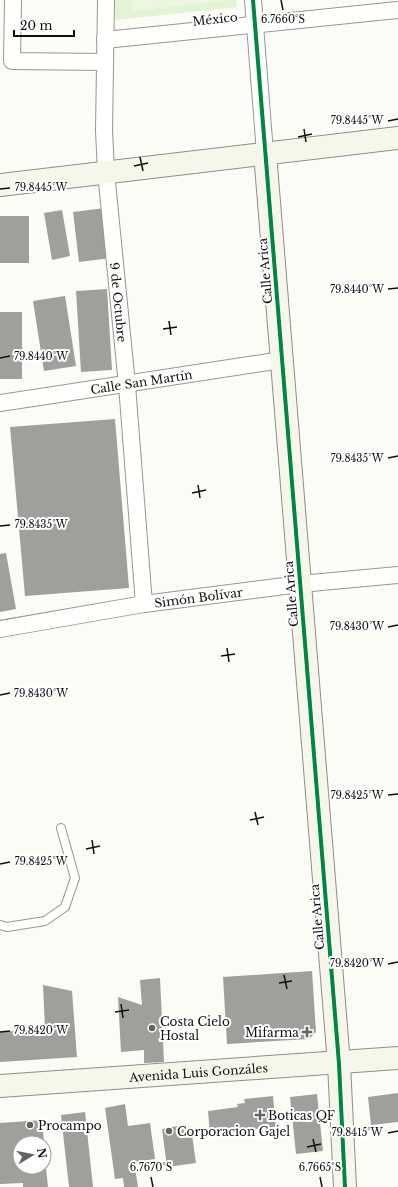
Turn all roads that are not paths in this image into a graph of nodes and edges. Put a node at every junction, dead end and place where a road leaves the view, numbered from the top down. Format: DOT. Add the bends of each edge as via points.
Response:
graph roads {
  1 [pos="13,0"];
  2 [pos="106,0"];
  3 [pos="253,0"];
  4 [pos="396,0"];
  5 [pos="398,10"];
  6 [pos="398,15"];
  7 [pos="255,25"];
  8 [pos="105,40"];
  9 [pos="105,62"];
  10 [pos="398,138"];
  11 [pos="266,153"];
  12 [pos="106,172"];
  13 [pos="0,185"];
  14 [pos="282,360"];
  15 [pos="127,385"];
  16 [pos="0,403"];
  17 [pos="398,575"];
  18 [pos="300,584"];
  19 [pos="144,604"];
  20 [pos="0,629"];
  21 [pos="61,828"];
  22 [pos="0,925"];
  23 [pos="398,1058"];
  24 [pos="339,1064"];
  25 [pos="0,1086"];
  26 [pos="345,1187"];
  1 -- 9 [label="street" via="12,61"];
  2 -- 8 [label="street, 9 de Octubre"];
  3 -- 7 [label="street, Calle Arica"];
  4 -- 5 [label="street"];
  5 -- 6 [label="street"];
  5 -- 7 [label="street, México"];
  7 -- 8 [label="street, México"];
  7 -- 11 [label="street, Calle Arica"];
  8 -- 9 [label="street, 9 de Octubre"];
  9 -- 12 [label="street, 9 de Octubre"];
  10 -- 11 [label="street"];
  11 -- 12 [label="street"];
  11 -- 14 [label="street, Calle Arica"];
  12 -- 13 [label="street"];
  12 -- 15 [label="street, 9 de Octubre"];
  14 -- 15 [label="street, Calle San Martín"];
  14 -- 18 [label="street, Calle Arica"];
  15 -- 16 [label="street, Calle San Martín"];
  15 -- 19 [label="street, 9 de Octubre"];
  17 -- 18 [label="street, Simón Bolívar"];
  18 -- 19 [label="street, Simón Bolívar"];
  18 -- 24 [label="street, Calle Arica"];
  19 -- 20 [label="street, Simón Bolívar"];
  21 -- 22 [label="lane" via="75,878 66,907 45,921 7,927"];
  23 -- 24 [label="street, Avenida Luis Gonzáles"];
  24 -- 25 [label="street, Avenida Luis Gonzáles"];
  24 -- 26 [label="street, Calle Arica"];
}
